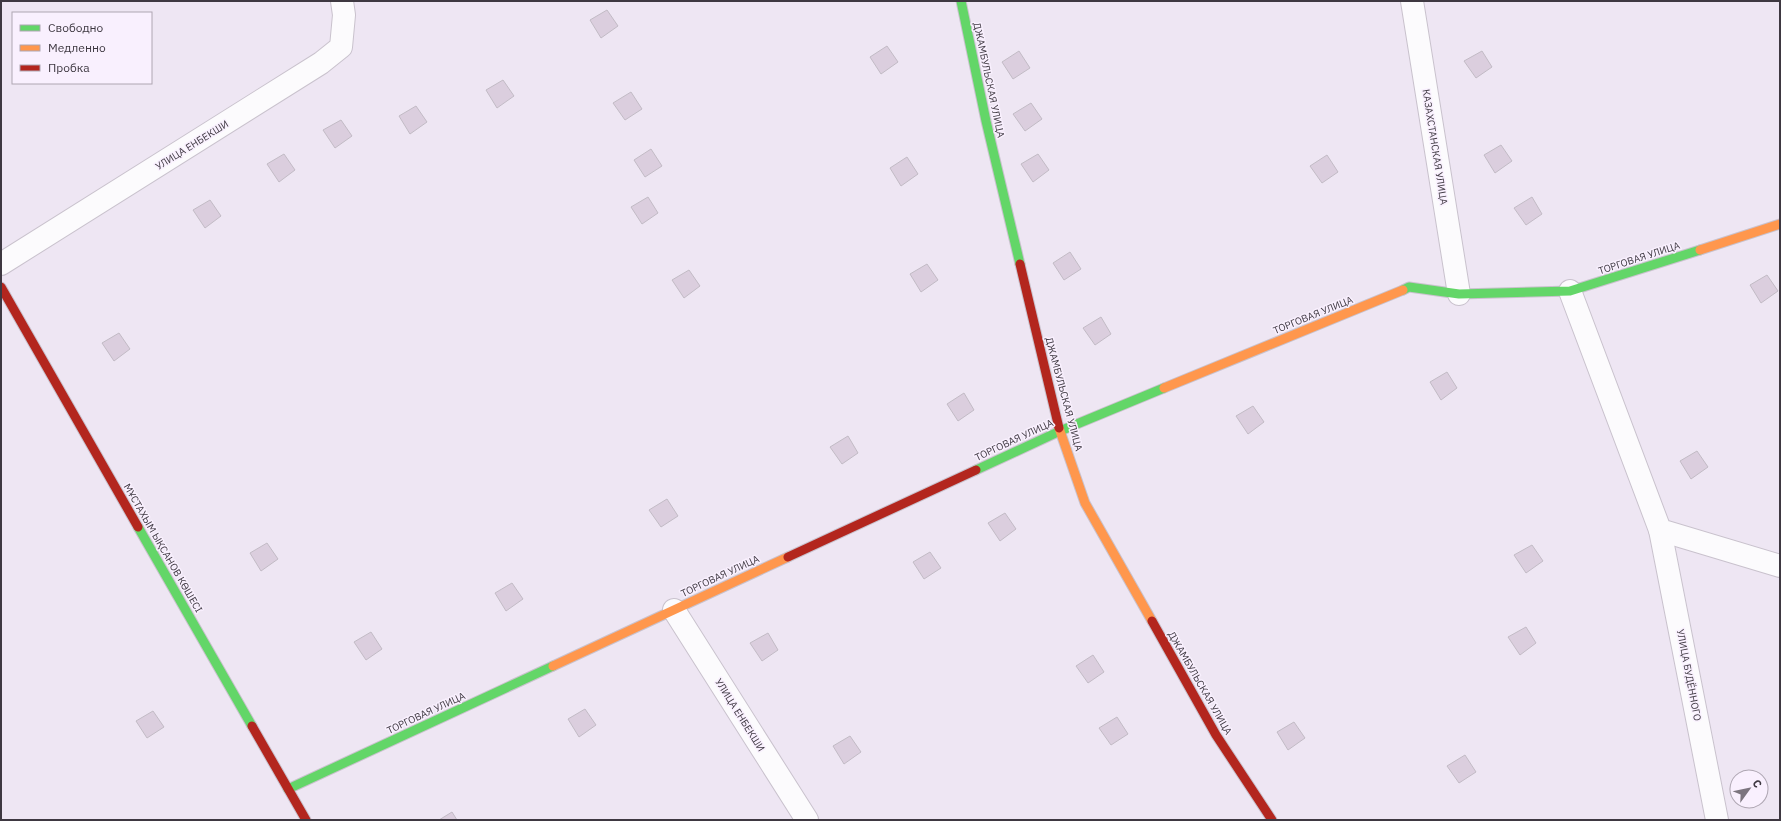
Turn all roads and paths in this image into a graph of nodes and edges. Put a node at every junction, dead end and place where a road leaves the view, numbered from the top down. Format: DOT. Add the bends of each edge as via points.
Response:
graph roads {
  1 [pos="342,1"];
  2 [pos="962,1"];
  3 [pos="1412,1"];
  4 [pos="1780,224"];
  5 [pos="1,264"];
  6 [pos="1,287"];
  7 [pos="1570,291"];
  8 [pos="1459,294"];
  9 [pos="1060,431"];
  10 [pos="1660,530"];
  11 [pos="1780,566"];
  12 [pos="674,610"];
  13 [pos="288,789"];
  14 [pos="306,820"];
  15 [pos="807,820"];
  16 [pos="1272,820"];
  17 [pos="1717,820"];
  1 -- 5 [label="street, УЛИЦА ЕНБЕКШИ" via="344,15 341,47 322,63"];
  2 -- 9 [label="street, ДЖАМБУЛЬСКАЯ УЛИЦА" via="986,121"];
  3 -- 8 [label="street, КАЗАХСТАНСКАЯ УЛИЦА"];
  4 -- 7 [label="street, ТОРГОВАЯ УЛИЦА"];
  6 -- 13 [label="street, МҰСТАХЫМ ЫҚСАНОВ КӨШЕСІ"];
  7 -- 8 [label="street, ТОРГОВАЯ УЛИЦА"];
  7 -- 10 [label="street, УЛИЦА БУДЁННОГО"];
  8 -- 9 [label="street, ТОРГОВАЯ УЛИЦА" via="1409,287"];
  9 -- 12 [label="street, ТОРГОВАЯ УЛИЦА"];
  9 -- 16 [label="street, ДЖАМБУЛЬСКАЯ УЛИЦА" via="1084,503 1216,734"];
  10 -- 11 [label="street"];
  10 -- 17 [label="street, УЛИЦА БУДЁННОГО"];
  12 -- 13 [label="street, ТОРГОВАЯ УЛИЦА"];
  12 -- 15 [label="street, УЛИЦА ЕНБЕКШИ"];
  13 -- 14 [label="street, МҰСТАХЫМ ЫҚСАНОВ КӨШЕСІ"];
}
